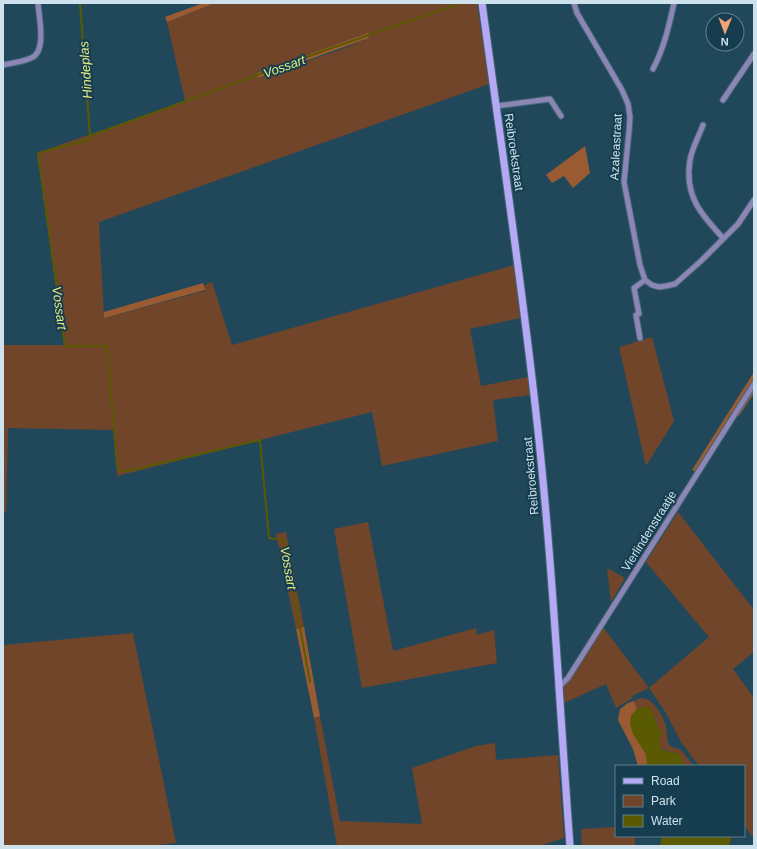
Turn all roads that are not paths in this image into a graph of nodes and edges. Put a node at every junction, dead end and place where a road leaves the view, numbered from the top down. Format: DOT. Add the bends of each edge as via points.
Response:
graph roads {
  1 [pos="38,3"];
  2 [pos="482,3"];
  3 [pos="574,3"];
  4 [pos="674,3"];
  5 [pos="754,54"];
  6 [pos="3,65"];
  7 [pos="653,69"];
  8 [pos="723,100"];
  9 [pos="496,106"];
  10 [pos="561,116"];
  11 [pos="703,125"];
  12 [pos="754,200"];
  13 [pos="723,238"];
  14 [pos="645,280"];
  15 [pos="640,338"];
  16 [pos="754,384"];
  17 [pos="558,688"];
  18 [pos="570,846"];
  1 -- 6 [label="street" via="41,43 37,55"];
  2 -- 9 [label="street, Reibroekstraat"];
  3 -- 14 [label="street, Azaleastraat" via="577,13 628,104 630,131 624,182"];
  4 -- 7 [label="street" via="667,37"];
  5 -- 8 [label="street"];
  9 -- 10 [label="street, Reibroekstraat" via="550,99"];
  9 -- 17 [label="street, Reibroekstraat" via="536,406"];
  11 -- 13 [label="street" via="690,159 690,188 702,214"];
  12 -- 13 [label="street" via="738,224"];
  13 -- 14 [label="street" via="675,284 659,287"];
  14 -- 15 [label="street" via="634,288"];
  16 -- 17 [label="street, Vierlindenstraatje" via="568,678"];
  17 -- 18 [label="street, Reibroekstraat"];
}
